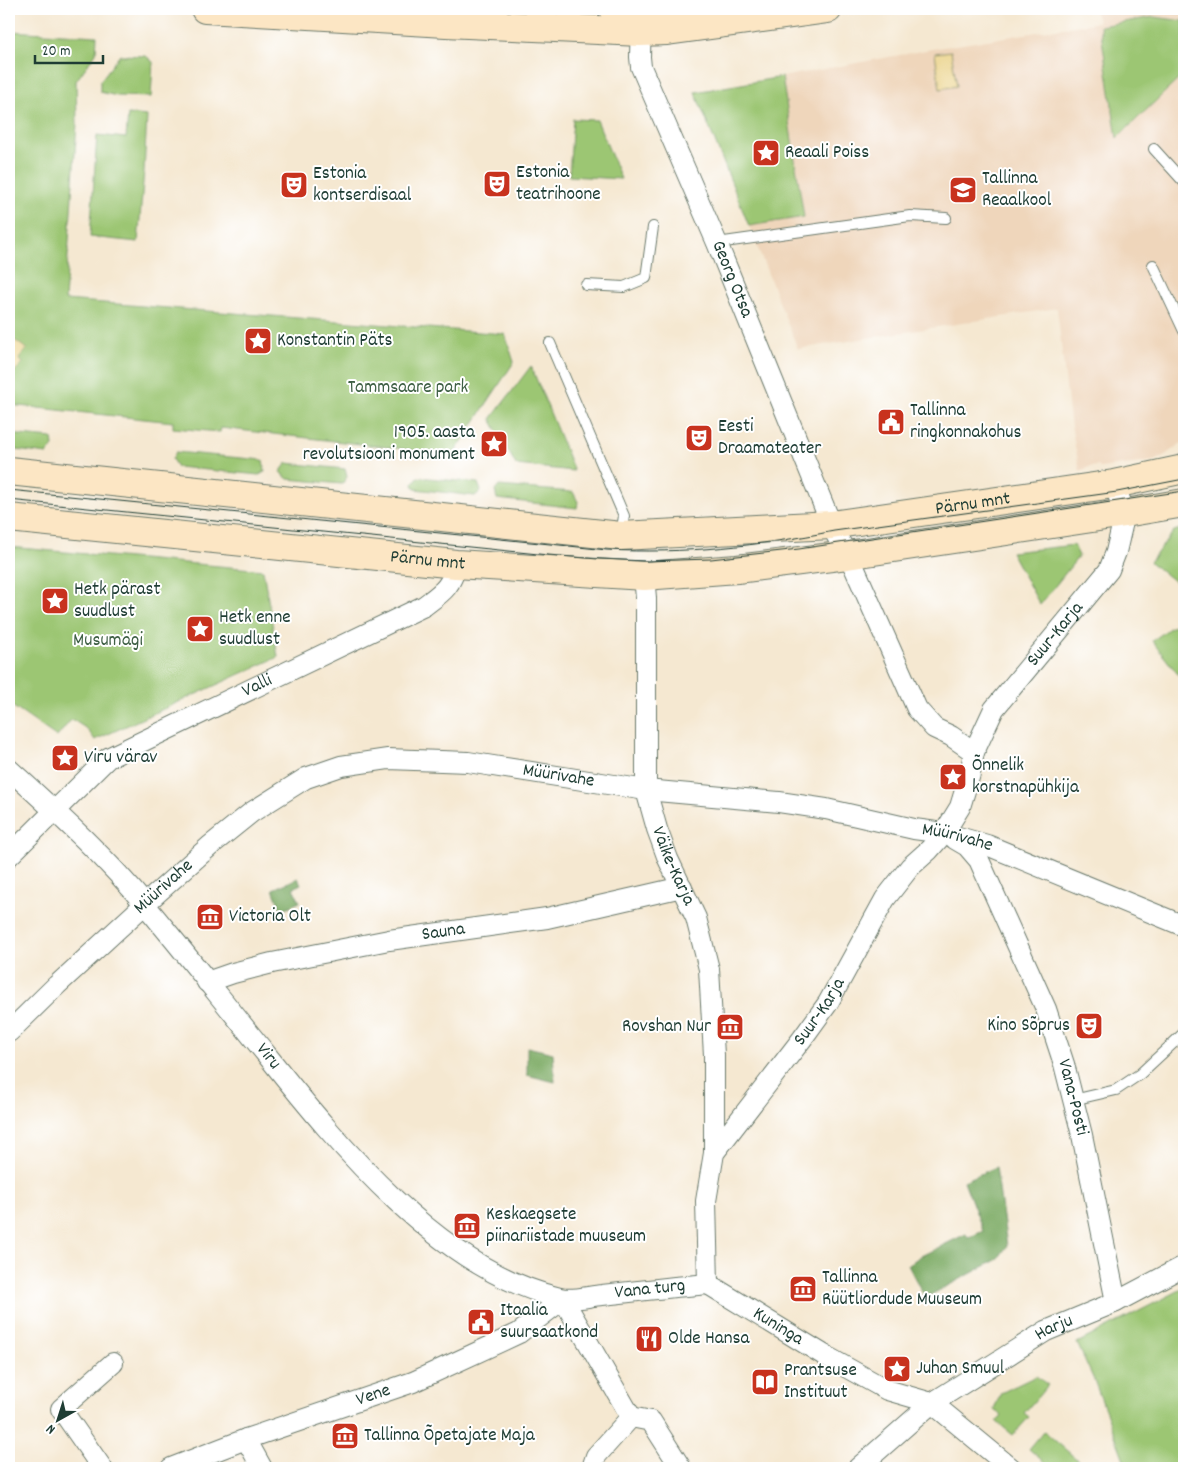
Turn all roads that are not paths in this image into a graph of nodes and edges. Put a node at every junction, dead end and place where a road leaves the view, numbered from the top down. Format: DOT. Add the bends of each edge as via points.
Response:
graph roads {
  1 [pos="204,9"];
  2 [pos="613,9"];
  3 [pos="708,9"];
  4 [pos="828,9"];
  5 [pos="350,13"];
  6 [pos="641,17"];
  7 [pos="1154,149"];
  8 [pos="1184,182"];
  9 [pos="946,218"];
  10 [pos="653,227"];
  11 [pos="717,243"];
  12 [pos="1153,265"];
  13 [pos="586,284"];
  14 [pos="1184,332"];
  15 [pos="550,343"];
  16 [pos="1184,469"];
  17 [pos="9,471"];
  18 [pos="1114,484"];
  19 [pos="1184,503"];
  20 [pos="1126,514"];
  21 [pos="9,518"];
  22 [pos="831,524"];
  23 [pos="621,536"];
  24 [pos="847,555"];
  25 [pos="456,564"];
  26 [pos="644,576"];
  27 [pos="974,752"];
  28 [pos="9,769"];
  29 [pos="646,790"];
  30 [pos="55,811"];
  31 [pos="944,833"];
  32 [pos="9,856"];
  33 [pos="682,887"];
  34 [pos="145,904"];
  35 [pos="1184,926"];
  36 [pos="207,982"];
  37 [pos="9,1032"];
  38 [pos="1184,1033"];
  39 [pos="1074,1100"];
  40 [pos="714,1153"];
  41 [pos="1184,1266"];
  42 [pos="708,1284"];
  43 [pos="563,1299"];
  44 [pos="1116,1302"];
  45 [pos="113,1363"];
  46 [pos="932,1403"];
  47 [pos="631,1417"];
  48 [pos="246,1440"];
  49 [pos="593,1465"];
  50 [pos="102,1468"];
  51 [pos="171,1468"];
  52 [pos="262,1468"];
  53 [pos="681,1468"];
  54 [pos="858,1468"];
  55 [pos="1011,1468"];
  1 -- 5 [label="main road"];
  2 -- 6 [label="main road"];
  3 -- 6 [label="main road"];
  4 -- 6 [label="main road" via="667,31"];
  5 -- 6 [label="main road" via="453,19"];
  6 -- 11 [label="street, Georg Otsa" via="641,67"];
  7 -- 8 [label="lane"];
  9 -- 11 [label="lane" via="910,216"];
  10 -- 13 [label="lane" via="646,278 624,287"];
  11 -- 22 [label="street, Georg Otsa"];
  12 -- 14 [label="lane"];
  15 -- 23 [label="lane" via="624,516"];
  16 -- 18 [label="main road, Pärnu mnt"];
  17 -- 23 [label="main road, Pärnu mnt"];
  18 -- 20 [label="street"];
  18 -- 22 [label="main road, Pärnu mnt"];
  19 -- 20 [label="main road, Pärnu mnt"];
  20 -- 24 [label="main road, Pärnu mnt"];
  20 -- 27 [label="street, Suur-Karja" via="1109,570 994,709"];
  21 -- 25 [label="main road, Pärnu mnt"];
  22 -- 23 [label="main road, Pärnu mnt"];
  22 -- 24 [label="street"];
  24 -- 26 [label="main road, Pärnu mnt" via="737,569"];
  24 -- 27 [label="street" via="917,709 934,728"];
  25 -- 26 [label="main road, Pärnu mnt"];
  25 -- 30 [label="street, Valli" via="454,578 443,592 424,606 108,758"];
  26 -- 29 [label="street, Väike-Karja"];
  27 -- 31 [label="street, Suur-Karja" via="960,807"];
  28 -- 30 [label="street, Viru"];
  29 -- 31 [label="street, Müürivahe" via="826,809"];
  29 -- 33 [label="street, Väike-Karja" via="668,860"];
  29 -- 34 [label="street, Müürivahe" via="468,762 388,759 341,766 306,778 252,812"];
  30 -- 32 [label="street, Valli"];
  30 -- 34 [label="street, Viru"];
  31 -- 35 [label="street, Müürivahe" via="987,845"];
  31 -- 39 [label="street, Vana-Posti" via="967,846 979,860 1046,1009"];
  31 -- 40 [label="street, Suur-Karja" via="884,899 828,1003"];
  33 -- 36 [label="street, Sauna" via="547,918 389,940 272,963"];
  33 -- 40 [label="street, Väike-Karja" via="696,918 709,969 714,1055"];
  34 -- 36 [label="street, Viru"];
  34 -- 37 [label="street, Müürivahe"];
  36 -- 43 [label="street, Viru" via="335,1138 431,1232 500,1276"];
  38 -- 39 [label="lane" via="1140,1074 1116,1090"];
  39 -- 44 [label="street, Vana-Posti"];
  40 -- 42 [label="street, Suur-Karja" via="706,1201"];
  41 -- 44 [label="street, Harju"];
  42 -- 43 [label="street, Vana turg"];
  42 -- 46 [label="street, Kuninga" via="887,1390"];
  43 -- 47 [label="street"];
  43 -- 48 [label="street, Vene" via="519,1333 413,1382"];
  44 -- 46 [label="street, Harju" via="1046,1330"];
  45 -- 50 [label="street" via="61,1409"];
  46 -- 54 [label="street, Harju"];
  46 -- 55 [label="street"];
  47 -- 49 [label="street"];
  47 -- 53 [label="street" via="651,1421"];
  48 -- 51 [label="street, Vene"];
  48 -- 52 [label="street"];
}
